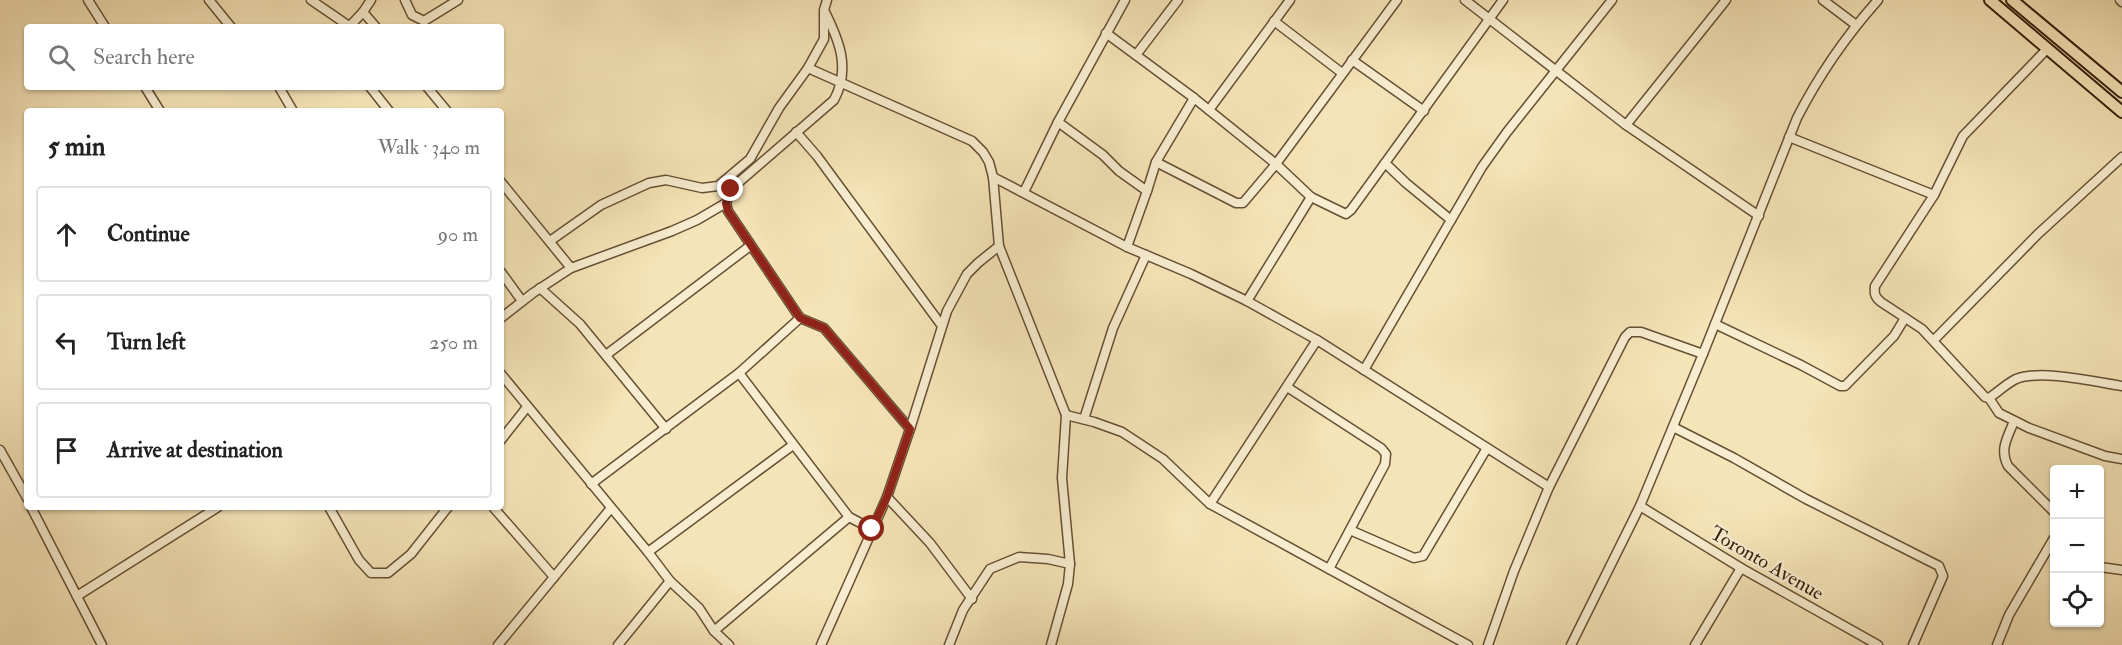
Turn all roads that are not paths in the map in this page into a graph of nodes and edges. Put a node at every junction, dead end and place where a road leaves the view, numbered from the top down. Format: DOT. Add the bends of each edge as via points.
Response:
graph roads {
  1 [pos="88,0"];
  2 [pos="209,0"];
  3 [pos="311,0"];
  4 [pos="371,0"];
  5 [pos="405,0"];
  6 [pos="458,0"];
  7 [pos="827,0"];
  8 [pos="1125,0"];
  9 [pos="1178,0"];
  10 [pos="1290,0"];
  11 [pos="1397,0"];
  12 [pos="1465,0"];
  13 [pos="1503,0"];
  14 [pos="1612,0"];
  15 [pos="1726,0"];
  16 [pos="1823,0"];
  17 [pos="1878,0"];
  18 [pos="1990,0"];
  19 [pos="2012,0"];
  20 [pos="824,10"];
  21 [pos="363,12"];
  22 [pos="1490,19"];
  23 [pos="1274,21"];
  24 [pos="103,24"];
  25 [pos="229,24"];
  26 [pos="345,24"];
  27 [pos="352,24"];
  28 [pos="373,24"];
  29 [pos="1856,24"];
  30 [pos="1106,33"];
  31 [pos="2047,49"];
  32 [pos="1136,55"];
  33 [pos="1352,60"];
  34 [pos="808,68"];
  35 [pos="1555,70"];
  36 [pos="1342,73"];
  37 [pos="843,85"];
  38 [pos="147,90"];
  39 [pos="281,90"];
  40 [pos="372,90"];
  41 [pos="430,90"];
  42 [pos="2122,92"];
  43 [pos="1194,98"];
  44 [pos="158,108"];
  45 [pos="291,108"];
  46 [pos="387,108"];
  47 [pos="444,108"];
  48 [pos="1209,110"];
  49 [pos="1424,111"];
  50 [pos="2122,112"];
  51 [pos="1058,122"];
  52 [pos="1626,125"];
  53 [pos="796,132"];
  54 [pos="1789,137"];
  55 [pos="2122,157"];
  56 [pos="1156,162"];
  57 [pos="1385,163"];
  58 [pos="1276,164"];
  59 [pos="993,177"];
  60 [pos="504,186"];
  61 [pos="1147,191"];
  62 [pos="1024,192"];
  63 [pos="1934,195"];
  64 [pos="1311,197"];
  65 [pos="726,203"];
  66 [pos="1759,216"];
  67 [pos="1451,220"];
  68 [pos="550,241"];
  69 [pos="750,246"];
  70 [pos="999,246"];
  71 [pos="1126,247"];
  72 [pos="1146,255"];
  73 [pos="572,268"];
  74 [pos="504,276"];
  75 [pos="540,288"];
  76 [pos="522,301"];
  77 [pos="1246,301"];
  78 [pos="504,316"];
  79 [pos="800,318"];
  80 [pos="1905,318"];
  81 [pos="1715,324"];
  82 [pos="942,326"];
  83 [pos="1317,340"];
  84 [pos="1934,340"];
  85 [pos="1703,354"];
  86 [pos="606,355"];
  87 [pos="1364,370"];
  88 [pos="739,374"];
  89 [pos="504,378"];
  90 [pos="2122,386"];
  91 [pos="1287,387"];
  92 [pos="1989,398"];
  93 [pos="527,407"];
  94 [pos="1066,415"];
  95 [pos="1084,419"];
  96 [pos="2014,421"];
  97 [pos="1673,427"];
  98 [pos="666,429"];
  99 [pos="910,429"];
  100 [pos="504,436"];
  101 [pos="793,445"];
  102 [pos="1487,448"];
  103 [pos="0,450"];
  104 [pos="2122,459"];
  105 [pos="591,484"];
  106 [pos="1549,487"];
  107 [pos="24,493"];
  108 [pos="887,497"];
  109 [pos="1210,504"];
  110 [pos="1641,506"];
  111 [pos="2050,507"];
  112 [pos="610,508"];
  113 [pos="33,510"];
  114 [pos="213,510"];
  115 [pos="331,510"];
  116 [pos="446,510"];
  117 [pos="496,510"];
  118 [pos="849,517"];
  119 [pos="872,529"];
  120 [pos="1350,530"];
  121 [pos="2050,551"];
  122 [pos="648,552"];
  123 [pos="1070,564"];
  124 [pos="1741,568"];
  125 [pos="2104,568"];
  126 [pos="1329,569"];
  127 [pos="2122,570"];
  128 [pos="554,577"];
  129 [pos="670,581"];
  130 [pos="77,596"];
  131 [pos="972,599"];
  132 [pos="714,632"];
  133 [pos="102,645"];
  134 [pos="498,645"];
  135 [pos="618,645"];
  136 [pos="729,645"];
  137 [pos="821,645"];
  138 [pos="949,645"];
  139 [pos="1051,645"];
  140 [pos="1468,645"];
  141 [pos="1488,645"];
  142 [pos="1571,645"];
  143 [pos="1695,645"];
  144 [pos="1878,645"];
  145 [pos="1913,645"];
  146 [pos="1997,645"];
  1 -- 24 [label="street"];
  2 -- 25 [label="street"];
  3 -- 26 [label="street"];
  4 -- 21 [label="street"];
  5 -- 6 [label="street" via="412,15 424,21"];
  7 -- 20 [label="street"];
  8 -- 30 [label="street"];
  9 -- 32 [label="street"];
  10 -- 23 [label="street"];
  11 -- 33 [label="street"];
  12 -- 22 [label="street"];
  13 -- 22 [label="street"];
  14 -- 35 [label="street"];
  15 -- 52 [label="street"];
  16 -- 29 [label="street"];
  17 -- 29 [label="street"];
  18 -- 31 [label="main road"];
  19 -- 42 [label="main road"];
  20 -- 34 [label="street" via="824,39"];
  20 -- 37 [label="street" via="840,43"];
  21 -- 27 [label="street"];
  21 -- 28 [label="street"];
  22 -- 35 [label="street"];
  22 -- 49 [label="street"];
  23 -- 36 [label="street"];
  23 -- 48 [label="street"];
  29 -- 54 [label="street" via="1816,81"];
  30 -- 32 [label="street"];
  30 -- 51 [label="street"];
  31 -- 50 [label="main road"];
  31 -- 63 [label="street" via="1963,136"];
  32 -- 43 [label="street"];
  33 -- 36 [label="street"];
  33 -- 49 [label="street"];
  34 -- 37 [label="street"];
  34 -- 68 [label="street" via="750,159 718,186 702,188 666,180 649,183 601,205"];
  35 -- 52 [label="street"];
  35 -- 67 [label="street" via="1500,141"];
  36 -- 58 [label="street"];
  37 -- 53 [label="street" via="834,100"];
  37 -- 59 [label="street" via="972,141 989,162"];
  38 -- 44 [label="street"];
  39 -- 45 [label="street"];
  40 -- 46 [label="street"];
  41 -- 47 [label="street"];
  43 -- 48 [label="street"];
  43 -- 56 [label="street"];
  48 -- 58 [label="street"];
  49 -- 57 [label="street"];
  51 -- 61 [label="street"];
  51 -- 62 [label="street"];
  52 -- 66 [label="street"];
  53 -- 65 [label="street" via="731,189"];
  53 -- 82 [label="street"];
  54 -- 63 [label="street"];
  54 -- 66 [label="street"];
  55 -- 84 [label="street" via="2038,234"];
  56 -- 58 [label="street" via="1239,204"];
  56 -- 61 [label="street"];
  57 -- 64 [label="street" via="1349,213"];
  57 -- 67 [label="street"];
  58 -- 64 [label="street"];
  59 -- 62 [label="street"];
  59 -- 70 [label="street"];
  60 -- 68 [label="street"];
  61 -- 71 [label="street"];
  62 -- 71 [label="street"];
  63 -- 80 [label="street" via="1875,286 1876,298"];
  64 -- 77 [label="street"];
  65 -- 69 [label="street"];
  65 -- 73 [label="street" via="672,231"];
  66 -- 81 [label="street"];
  67 -- 87 [label="street"];
  68 -- 73 [label="street"];
  69 -- 79 [label="street"];
  69 -- 86 [label="street"];
  70 -- 82 [label="street" via="960,283"];
  70 -- 94 [label="street"];
  71 -- 72 [label="street"];
  72 -- 77 [label="street"];
  72 -- 95 [label="street" via="1113,327"];
  73 -- 75 [label="street"];
  74 -- 76 [label="street"];
  75 -- 76 [label="street"];
  75 -- 86 [label="street" via="580,324"];
  76 -- 78 [label="street"];
  77 -- 83 [label="street"];
  79 -- 88 [label="street"];
  79 -- 99 [label="street" via="824,328"];
  80 -- 81 [label="street" via="1894,336 1845,386"];
  80 -- 84 [label="street"];
  81 -- 85 [label="street"];
  82 -- 99 [label="street"];
  83 -- 87 [label="street"];
  83 -- 91 [label="street"];
  84 -- 92 [label="street" via="1982,395"];
  85 -- 97 [label="street"];
  85 -- 106 [label="street" via="1641,332 1630,332"];
  86 -- 98 [label="street"];
  87 -- 102 [label="street"];
  88 -- 98 [label="street"];
  88 -- 101 [label="street"];
  89 -- 93 [label="street"];
  90 -- 92 [label="street" via="2072,377 2026,376"];
  91 -- 109 [label="street"];
  91 -- 120 [label="street" via="1386,453 1386,464"];
  92 -- 96 [label="street" via="1999,414"];
  93 -- 100 [label="street"];
  93 -- 105 [label="street"];
  94 -- 95 [label="street"];
  94 -- 123 [label="street" via="1062,478"];
  95 -- 109 [label="street" via="1122,432 1149,448"];
  96 -- 104 [label="street"];
  96 -- 111 [label="street" via="2004,458"];
  97 -- 110 [label="street"];
  97 -- 145 [label="street" via="1939,566 1943,576"];
  98 -- 105 [label="street"];
  99 -- 108 [label="street"];
  101 -- 118 [label="street"];
  101 -- 122 [label="street"];
  102 -- 106 [label="street"];
  102 -- 120 [label="street" via="1423,556 1414,558"];
  103 -- 107 [label="street"];
  105 -- 112 [label="street"];
  106 -- 141 [label="street"];
  108 -- 119 [label="street"];
  108 -- 131 [label="street" via="930,543"];
  109 -- 126 [label="street"];
  110 -- 124 [label="street, Toronto Avenue"];
  110 -- 142 [label="street"];
  112 -- 122 [label="street"];
  112 -- 128 [label="street"];
  113 -- 130 [label="street"];
  114 -- 130 [label="street"];
  115 -- 116 [label="street" via="359,560 371,573 388,573 411,554"];
  117 -- 128 [label="street"];
  118 -- 119 [label="street"];
  118 -- 132 [label="street"];
  119 -- 137 [label="street"];
  120 -- 126 [label="street"];
  121 -- 146 [label="street" via="2009,615"];
  122 -- 129 [label="street"];
  123 -- 131 [label="street" via="1018,557 990,570"];
  123 -- 139 [label="street"];
  124 -- 143 [label="street"];
  124 -- 144 [label="street, Toronto Avenue"];
  125 -- 127 [label="street"];
  126 -- 140 [label="street"];
  128 -- 134 [label="street"];
  129 -- 132 [label="street" via="699,608"];
  129 -- 135 [label="street"];
  130 -- 133 [label="street"];
  131 -- 138 [label="street"];
  132 -- 136 [label="street"];
}
